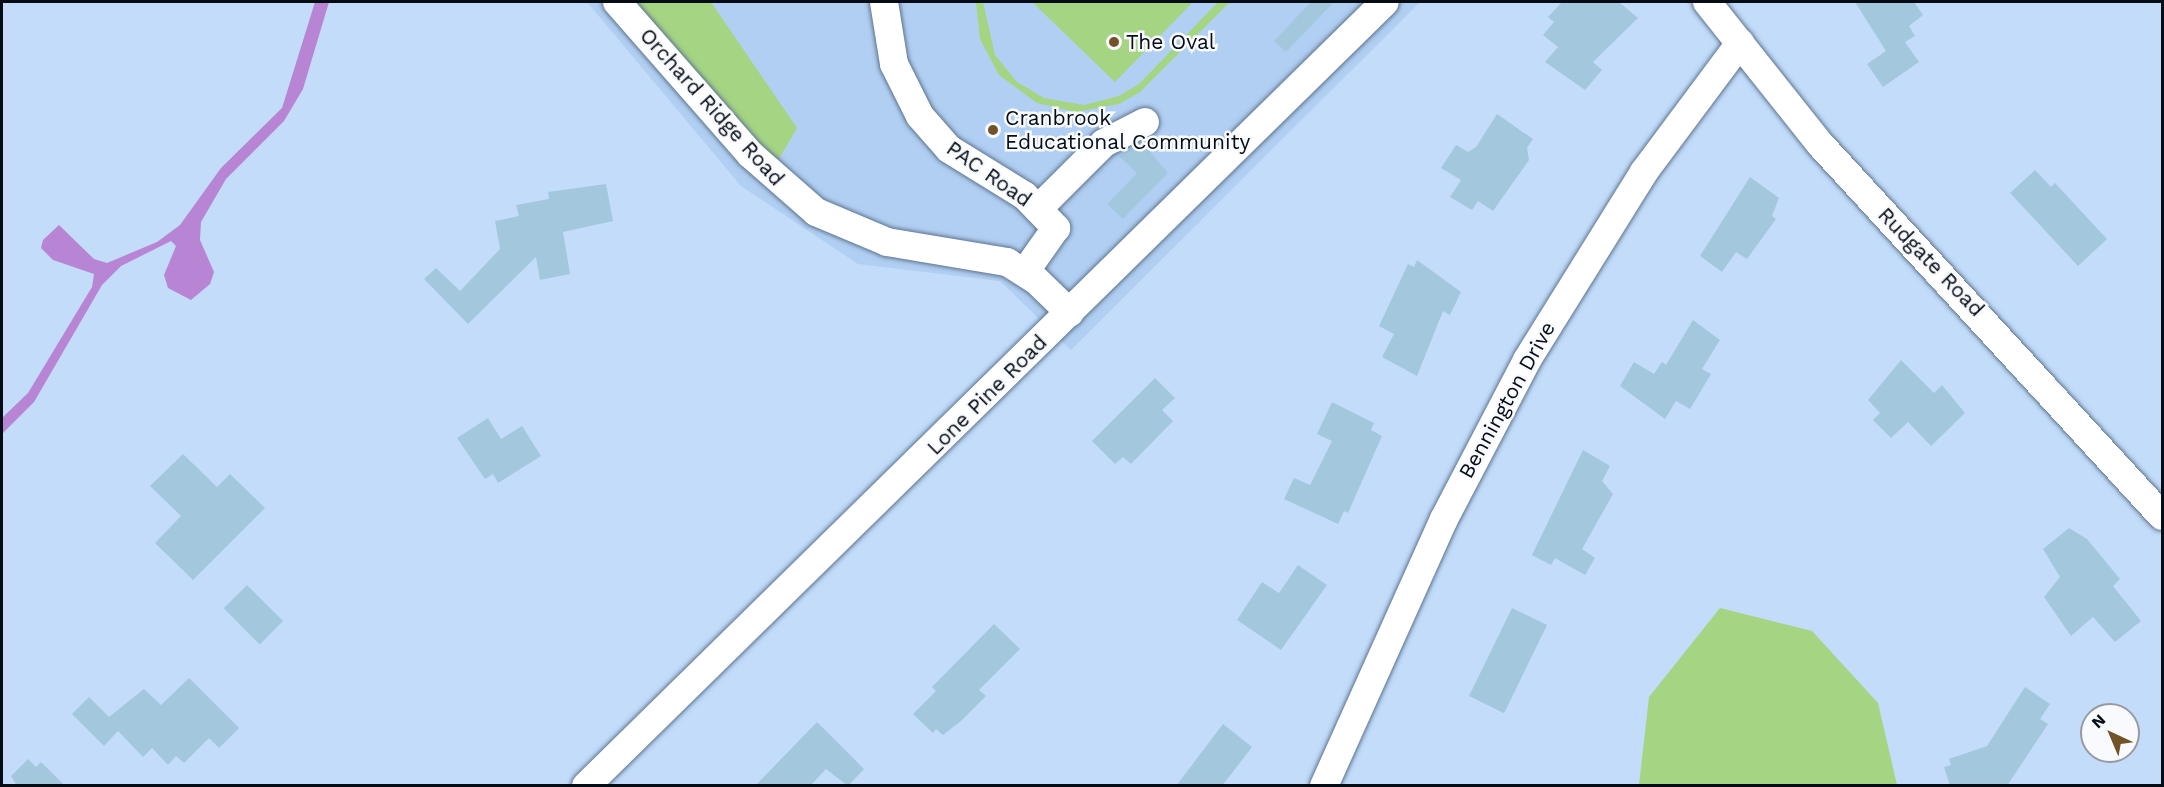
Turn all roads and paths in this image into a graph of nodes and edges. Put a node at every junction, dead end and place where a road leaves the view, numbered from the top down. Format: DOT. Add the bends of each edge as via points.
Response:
graph roads {
  1 [pos="618,2"];
  2 [pos="884,2"];
  3 [pos="1385,2"];
  4 [pos="1707,2"];
  5 [pos="1740,43"];
  6 [pos="1145,122"];
  7 [pos="1038,209"];
  8 [pos="1025,272"];
  9 [pos="1070,314"];
  10 [pos="2163,516"];
  11 [pos="586,786"];
  12 [pos="1324,786"];
  1 -- 8 [label="street, Orchard Ridge Road" via="750,154 816,212 887,242 991,258"];
  2 -- 7 [label="street, PAC Road" via="894,64 920,116 949,149"];
  3 -- 9 [label="street, Lone Pine Road"];
  4 -- 5 [label="street, Rudgate Road"];
  5 -- 10 [label="street, Rudgate Road" via="1834,159 1989,321"];
  5 -- 12 [label="street, Bennington Drive" via="1644,172 1532,351 1457,491"];
  6 -- 7 [label="street" via="1104,143"];
  7 -- 8 [label="street, PAC Road" via="1056,228"];
  8 -- 9 [label="street, Orchard Ridge Road"];
  9 -- 11 [label="street, Lone Pine Road"];
}
